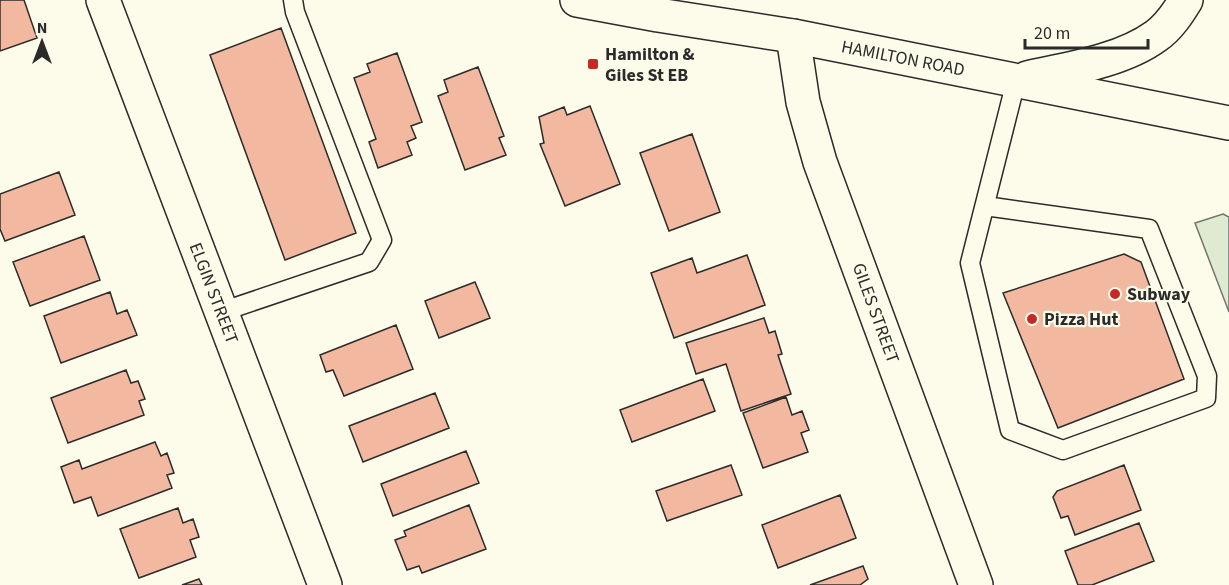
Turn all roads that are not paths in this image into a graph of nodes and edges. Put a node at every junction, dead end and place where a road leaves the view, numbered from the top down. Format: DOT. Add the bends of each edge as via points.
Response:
graph roads {
  1 [pos="103,0"];
  2 [pos="293,0"];
  3 [pos="577,0"];
  4 [pos="1186,0"];
  5 [pos="656,8"];
  6 [pos="793,36"];
  7 [pos="1016,81"];
  8 [pos="1229,123"];
  9 [pos="985,206"];
  10 [pos="221,312"];
  11 [pos="325,585"];
  12 [pos="976,585"];
  1 -- 10 [label="street, ELGIN STREET"];
  2 -- 10 [label="lane" via="382,240 369,262"];
  3 -- 5 [label="street, HAMILTON ROAD"];
  4 -- 7 [label="street" via="1158,35 1140,46 1086,65"];
  5 -- 6 [label="street, HAMILTON ROAD"];
  6 -- 7 [label="street, HAMILTON ROAD"];
  6 -- 12 [label="street, GILES STREET" via="803,102 820,162"];
  7 -- 8 [label="street, HAMILTON ROAD"];
  7 -- 9 [label="lane"];
  9 -- 9 [label="lane" via="970,263 1010,430 1063,450 1206,398 1208,376 1149,229"];
  10 -- 11 [label="street, ELGIN STREET"];
}
